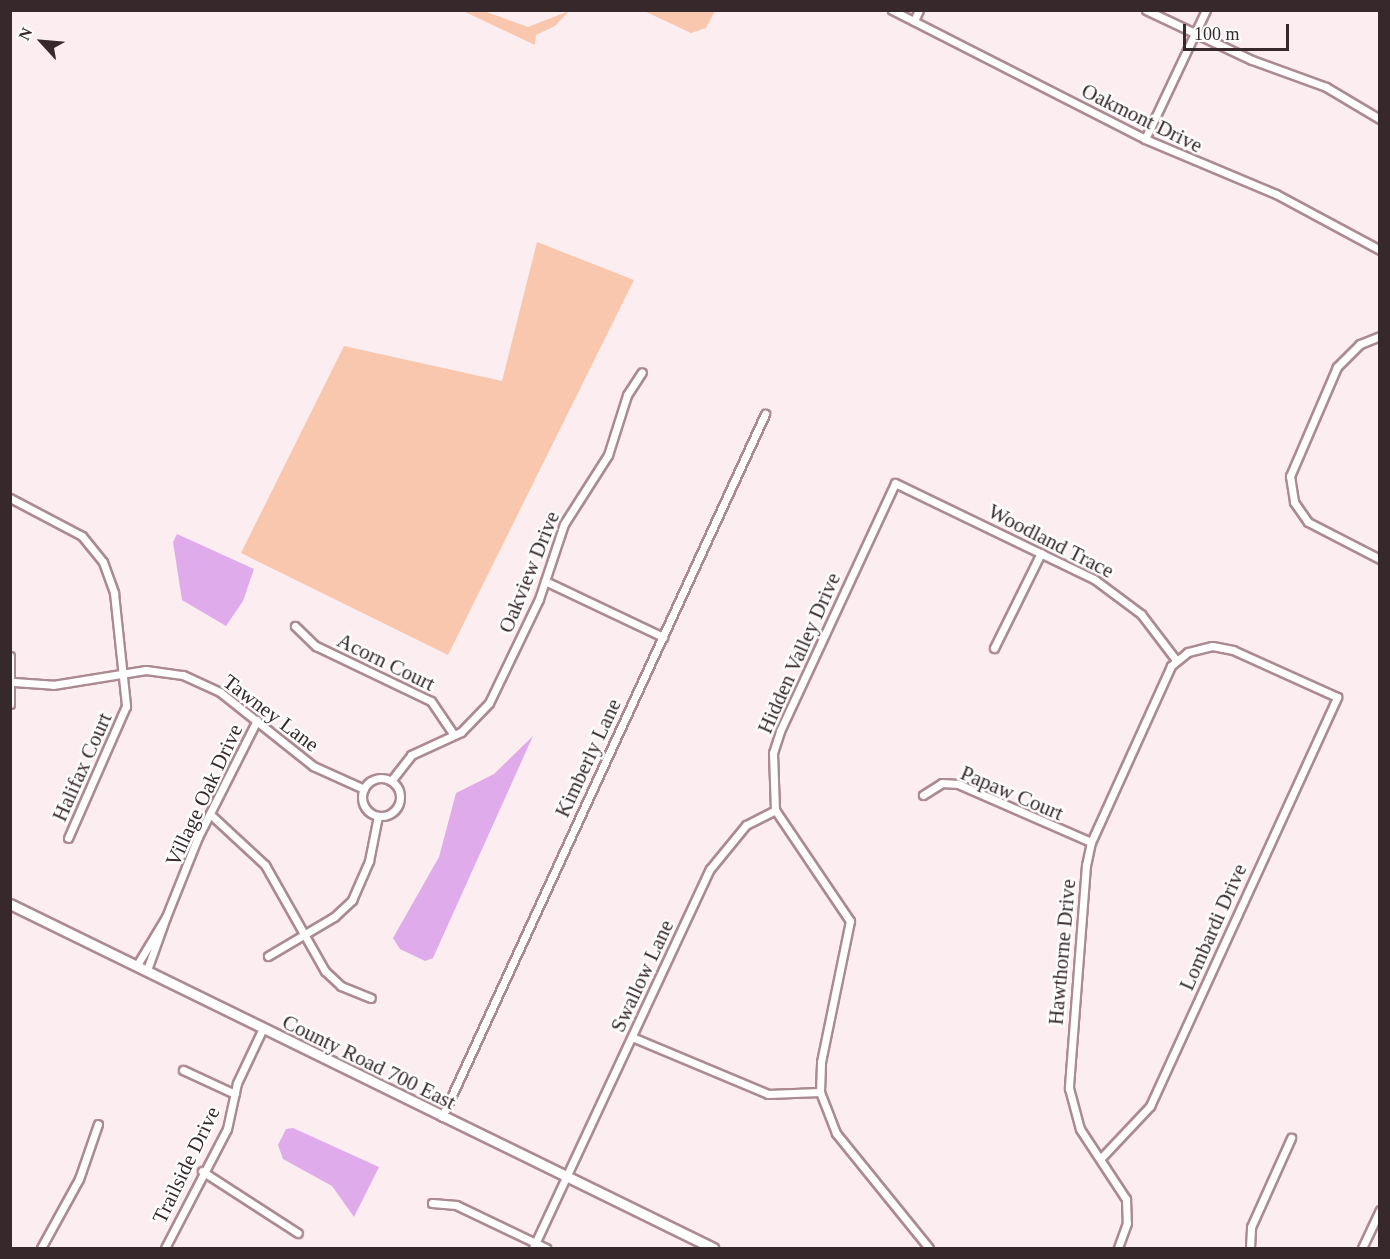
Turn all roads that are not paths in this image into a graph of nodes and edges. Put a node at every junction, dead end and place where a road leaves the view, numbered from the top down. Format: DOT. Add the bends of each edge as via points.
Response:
graph roads {
  1 [pos="892,10"];
  2 [pos="919,10"];
  3 [pos="1146,10"];
  4 [pos="1206,10"];
  5 [pos="914,21"];
  6 [pos="1195,33"];
  7 [pos="1380,119"];
  8 [pos="1144,139"];
  9 [pos="1380,250"];
  10 [pos="1380,336"];
  11 [pos="642,372"];
  12 [pos="765,414"];
  13 [pos="10,498"];
  14 [pos="879,517"];
  15 [pos="1041,553"];
  16 [pos="1380,559"];
  17 [pos="546,581"];
  18 [pos="295,626"];
  19 [pos="663,637"];
  20 [pos="994,648"];
  21 [pos="10,656"];
  22 [pos="1176,660"];
  23 [pos="127,673"];
  24 [pos="14,682"];
  25 [pos="10,704"];
  26 [pos="257,720"];
  27 [pos="454,735"];
  28 [pos="391,781"];
  29 [pos="363,789"];
  30 [pos="923,795"];
  31 [pos="775,810"];
  32 [pos="210,814"];
  33 [pos="378,816"];
  34 [pos="68,838"];
  35 [pos="1090,842"];
  36 [pos="10,904"];
  37 [pos="166,917"];
  38 [pos="304,934"];
  39 [pos="268,956"];
  40 [pos="137,965"];
  41 [pos="147,970"];
  42 [pos="371,998"];
  43 [pos="262,1030"];
  44 [pos="632,1037"];
  45 [pos="183,1070"];
  46 [pos="820,1092"];
  47 [pos="235,1094"];
  48 [pos="442,1117"];
  49 [pos="98,1124"];
  50 [pos="1291,1138"];
  51 [pos="1101,1158"];
  52 [pos="202,1171"];
  53 [pos="567,1178"];
  54 [pos="432,1203"];
  55 [pos="1380,1210"];
  56 [pos="298,1233"];
  57 [pos="535,1246"];
  58 [pos="40,1248"];
  59 [pos="165,1248"];
  60 [pos="546,1248"];
  61 [pos="713,1248"];
  62 [pos="929,1248"];
  63 [pos="1118,1248"];
  64 [pos="1250,1248"];
  65 [pos="1362,1248"];
  1 -- 5 [label="street, Oakmont Drive"];
  2 -- 5 [label="street"];
  3 -- 6 [label="street"];
  4 -- 6 [label="street"];
  5 -- 8 [label="street, Oakmont Drive"];
  6 -- 7 [label="street" via="1326,87"];
  6 -- 8 [label="street"];
  8 -- 9 [label="street, Oakmont Drive" via="1276,194"];
  10 -- 16 [label="street" via="1360,344 1337,367 1294,458 1290,476 1294,502 1315,528"];
  11 -- 17 [label="street, Oakview Drive" via="627,395 608,455 564,524"];
  12 -- 19 [label="street, Kimberly Lane"];
  13 -- 23 [label="street, Halifax Court" via="69,526 99,555 112,585"];
  14 -- 15 [label="street, Woodland Trace" via="895,483"];
  14 -- 31 [label="street, Hidden Valley Drive" via="780,731 773,753"];
  15 -- 20 [label="street"];
  15 -- 22 [label="street, Woodland Trace" via="1127,601"];
  17 -- 19 [label="street"];
  17 -- 27 [label="street, Oakview Drive" via="489,703"];
  18 -- 27 [label="street, Acorn Court" via="316,646 431,701"];
  19 -- 48 [label="street, Kimberly Lane"];
  21 -- 24 [label="street"];
  22 -- 35 [label="street, Hawthorne Drive"];
  22 -- 51 [label="street, Lombardi Drive" via="1212,646 1233,650 1337,697 1150,1106"];
  23 -- 24 [label="street, Tawney Lane" via="53,685"];
  23 -- 26 [label="street, Tawney Lane" via="183,675 220,692"];
  23 -- 34 [label="street, Halifax Court" via="122,722"];
  24 -- 25 [label="street"];
  26 -- 29 [label="street, Tawney Lane" via="313,766"];
  26 -- 32 [label="street, Village Oak Drive"];
  27 -- 28 [label="street, Oakview Drive" via="411,754"];
  28 -- 29 [label="street" via="372,780"];
  28 -- 33 [label="street" via="398,804"];
  29 -- 33 [label="street" via="364,806"];
  30 -- 35 [label="street, Papaw Court" via="942,783 958,784"];
  31 -- 44 [label="street, Swallow Lane" via="746,825 716,857"];
  31 -- 46 [label="street" via="850,921 821,1062"];
  32 -- 37 [label="street, Village Oak Drive"];
  32 -- 38 [label="street" via="256,853"];
  33 -- 38 [label="street" via="369,861 352,900"];
  35 -- 51 [label="street, Hawthorne Drive" via="1069,1088 1080,1129"];
  36 -- 40 [label="main road, County Road 700 East"];
  37 -- 40 [label="street, Village Oak Drive"];
  37 -- 41 [label="street, Village Oak Drive"];
  38 -- 39 [label="street"];
  38 -- 42 [label="street" via="336,982"];
  40 -- 41 [label="main road, County Road 700 East"];
  41 -- 43 [label="main road, County Road 700 East"];
  43 -- 47 [label="street, Trailside Drive"];
  43 -- 48 [label="main road, County Road 700 East"];
  44 -- 46 [label="street" via="768,1094"];
  44 -- 53 [label="street, Swallow Lane"];
  45 -- 47 [label="street"];
  46 -- 62 [label="street" via="836,1133"];
  47 -- 52 [label="street, Trailside Drive" via="227,1129"];
  48 -- 53 [label="main road, County Road 700 East"];
  49 -- 58 [label="street" via="79,1179"];
  50 -- 64 [label="street" via="1251,1227"];
  51 -- 63 [label="street, Hawthorne Drive" via="1126,1199 1127,1223"];
  52 -- 56 [label="street"];
  52 -- 59 [label="street, Trailside Drive"];
  53 -- 57 [label="street, Swallow Lane"];
  53 -- 61 [label="main road, County Road 700 East"];
  54 -- 57 [label="street" via="456,1205"];
  55 -- 65 [label="street"];
  57 -- 60 [label="street"];
}
